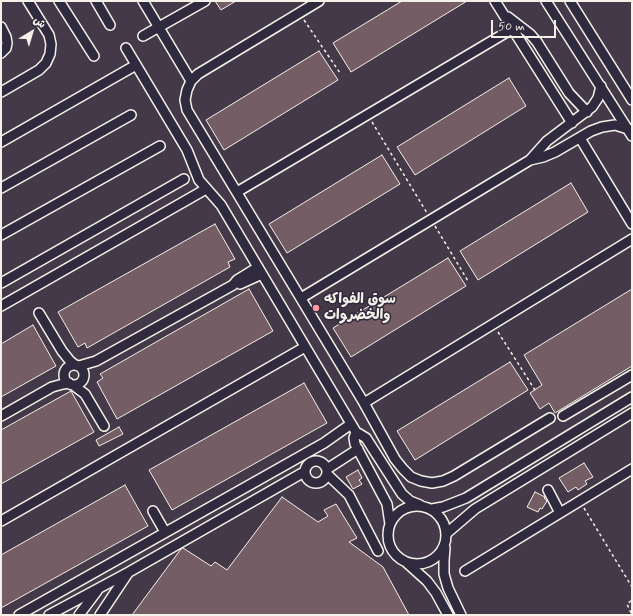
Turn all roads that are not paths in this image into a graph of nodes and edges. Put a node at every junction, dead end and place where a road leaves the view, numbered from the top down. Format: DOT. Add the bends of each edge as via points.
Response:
graph roads {
  1 [pos="28,1"];
  2 [pos="59,1"];
  3 [pos="96,1"];
  4 [pos="143,1"];
  5 [pos="206,1"];
  6 [pos="319,1"];
  7 [pos="495,1"];
  8 [pos="546,1"];
  9 [pos="571,2"];
  10 [pos="502,13"];
  11 [pos="110,25"];
  12 [pos="1,27"];
  13 [pos="159,27"];
  14 [pos="512,29"];
  15 [pos="143,36"];
  16 [pos="126,48"];
  17 [pos="1,53"];
  18 [pos="94,56"];
  19 [pos="136,65"];
  20 [pos="191,81"];
  21 [pos="601,86"];
  22 [pos="1,92"];
  23 [pos="632,100"];
  24 [pos="587,112"];
  25 [pos="131,115"];
  26 [pos="572,123"];
  27 [pos="630,133"];
  28 [pos="580,138"];
  29 [pos="1,142"];
  30 [pos="160,146"];
  31 [pos="530,160"];
  32 [pos="184,179"];
  33 [pos="1,188"];
  34 [pos="206,189"];
  35 [pos="237,192"];
  36 [pos="632,224"];
  37 [pos="1,235"];
  38 [pos="632,239"];
  39 [pos="260,270"];
  40 [pos="1,283"];
  41 [pos="301,298"];
  42 [pos="1,306"];
  43 [pos="40,313"];
  44 [pos="305,347"];
  45 [pos="62,351"];
  46 [pos="96,362"];
  47 [pos="77,366"];
  48 [pos="65,372"];
  49 [pos="632,375"];
  50 [pos="84,377"];
  51 [pos="71,384"];
  52 [pos="52,387"];
  53 [pos="85,394"];
  54 [pos="632,398"];
  55 [pos="364,403"];
  56 [pos="632,413"];
  57 [pos="1,416"];
  58 [pos="563,416"];
  59 [pos="550,418"];
  60 [pos="104,426"];
  61 [pos="353,428"];
  62 [pos="358,449"];
  63 [pos="632,469"];
  64 [pos="327,471"];
  65 [pos="304,472"];
  66 [pos="548,490"];
  67 [pos="420,505"];
  68 [pos="432,509"];
  69 [pos="152,511"];
  70 [pos="560,513"];
  71 [pos="1,521"];
  72 [pos="390,524"];
  73 [pos="166,532"];
  74 [pos="447,533"];
  75 [pos="445,545"];
  76 [pos="378,551"];
  77 [pos="404,561"];
  78 [pos="465,571"];
  79 [pos="129,572"];
  80 [pos="99,588"];
  81 [pos="19,615"];
  82 [pos="49,615"];
  83 [pos="79,615"];
  84 [pos="100,615"];
  85 [pos="448,615"];
  86 [pos="461,615"];
  1 -- 22 [label="street" via="49,35 50,54 39,70"];
  2 -- 18 [label="street"];
  3 -- 11 [label="street"];
  4 -- 13 [label="street"];
  5 -- 13 [label="street"];
  6 -- 20 [label="street" via="198,74"];
  7 -- 10 [label="street"];
  8 -- 21 [label="street"];
  9 -- 23 [label="street"];
  10 -- 14 [label="street"];
  10 -- 24 [label="street" via="537,42 569,93"];
  12 -- 17 [label="street" via="7,43"];
  13 -- 15 [label="street"];
  13 -- 20 [label="street"];
  14 -- 26 [label="street"];
  14 -- 35 [label="street"];
  16 -- 19 [label="street"];
  19 -- 29 [label="street"];
  19 -- 34 [label="street" via="187,150 196,175"];
  20 -- 35 [label="street" via="185,100 187,110"];
  21 -- 24 [label="street" via="598,98"];
  21 -- 27 [label="street"];
  24 -- 26 [label="street"];
  25 -- 33 [label="street"];
  26 -- 31 [label="street" via="547,142"];
  27 -- 28 [label="street" via="616,125 609,125"];
  28 -- 31 [label="street" via="543,157"];
  28 -- 36 [label="street"];
  30 -- 37 [label="street"];
  31 -- 41 [label="street"];
  32 -- 40 [label="street"];
  34 -- 39 [label="street" via="221,205"];
  34 -- 42 [label="street"];
  35 -- 41 [label="street"];
  38 -- 55 [label="street"];
  39 -- 44 [label="street"];
  39 -- 46 [label="street" via="240,284 233,285"];
  41 -- 55 [label="street"];
  43 -- 45 [label="street"];
  44 -- 61 [label="street"];
  44 -- 71 [label="street"];
  45 -- 47 [label="street"];
  45 -- 48 [label="street"];
  46 -- 47 [label="street"];
  46 -- 50 [label="street"];
  47 -- 48 [label="street" via="71,365"];
  47 -- 50 [label="street" via="82,368"];
  48 -- 51 [label="street" via="67,381"];
  48 -- 52 [label="street"];
  49 -- 58 [label="street"];
  50 -- 51 [label="street" via="78,384"];
  50 -- 53 [label="street"];
  51 -- 52 [label="street"];
  51 -- 53 [label="street"];
  52 -- 57 [label="street"];
  53 -- 60 [label="street"];
  54 -- 68 [label="street" via="466,498"];
  55 -- 59 [label="street" via="403,469 411,477 432,483 454,476"];
  56 -- 74 [label="street" via="475,509"];
  61 -- 62 [label="street"];
  61 -- 67 [label="street" via="366,438 402,494"];
  61 -- 73 [label="street" via="333,436"];
  62 -- 64 [label="street"];
  62 -- 72 [label="street" via="387,504"];
  63 -- 70 [label="street"];
  64 -- 65 [label="street" via="316,461 308,464"];
  64 -- 65 [label="street" via="326,478 318,484 308,481"];
  64 -- 76 [label="street" via="349,495"];
  65 -- 79 [label="street"];
  66 -- 70 [label="street"];
  67 -- 68 [label="street"];
  67 -- 72 [label="street" via="402,509"];
  68 -- 74 [label="street" via="440,515"];
  69 -- 73 [label="street"];
  70 -- 78 [label="street"];
  72 -- 77 [label="street" via="390,545 396,555"];
  73 -- 81 [label="street"];
  74 -- 75 [label="street"];
  75 -- 77 [label="street" via="438,556 428,562 416,564"];
  75 -- 86 [label="street" via="444,574"];
  77 -- 85 [label="street" via="427,581"];
  79 -- 80 [label="street"];
  79 -- 84 [label="street"];
  80 -- 82 [label="street"];
  80 -- 83 [label="street"];
}
